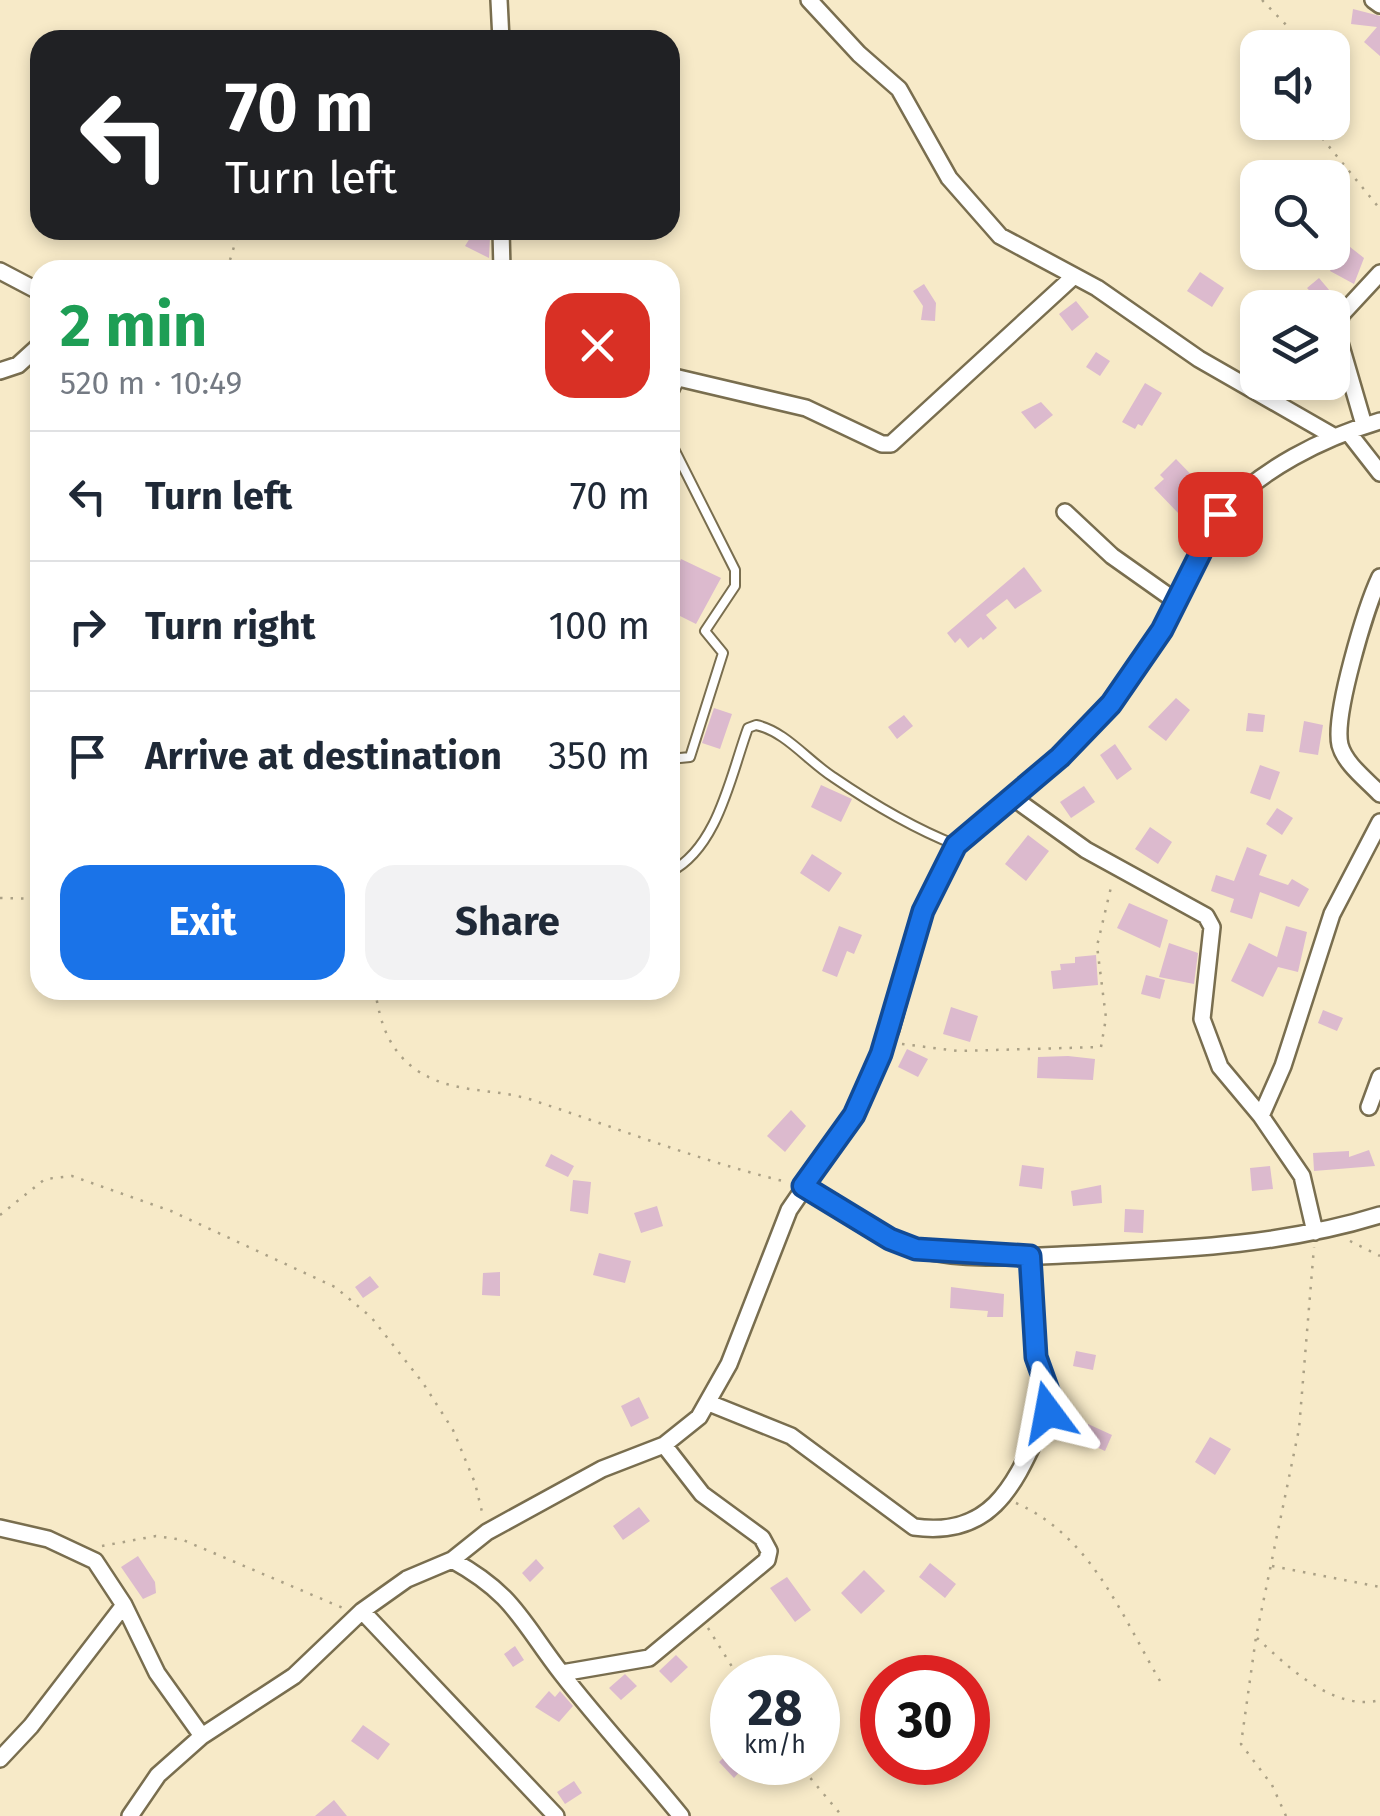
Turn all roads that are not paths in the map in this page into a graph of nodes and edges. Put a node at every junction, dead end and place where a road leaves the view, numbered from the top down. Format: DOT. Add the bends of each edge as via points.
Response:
graph roads {
  1 [pos="498,0"];
  2 [pos="809,0"];
  3 [pos="1373,0"];
  4 [pos="1380,5"];
  5 [pos="500,30"];
  6 [pos="0,271"];
  7 [pos="1380,273"];
  8 [pos="1073,277"];
  9 [pos="30,287"];
  10 [pos="30,354"];
  11 [pos="0,371"];
  12 [pos="680,379"];
  13 [pos="1357,429"];
  14 [pos="680,460"];
  15 [pos="1380,474"];
  16 [pos="1065,512"];
  17 [pos="1380,577"];
  18 [pos="1177,602"];
  19 [pos="680,758"];
  20 [pos="1380,794"];
  21 [pos="1012,797"];
  22 [pos="1380,822"];
  23 [pos="956,845"];
  24 [pos="680,866"];
  25 [pos="1380,1077"];
  26 [pos="1369,1107"];
  27 [pos="1262,1116"];
  28 [pos="803,1186"];
  29 [pos="1380,1216"];
  30 [pos="1322,1231"];
  31 [pos="1030,1256"];
  32 [pos="709,1403"];
  33 [pos="664,1445"];
  34 [pos="0,1528"];
  35 [pos="452,1560"];
  36 [pos="124,1605"];
  37 [pos="362,1610"];
  38 [pos="562,1673"];
  39 [pos="202,1736"];
  40 [pos="0,1759"];
  41 [pos="130,1816"];
  42 [pos="556,1816"];
  43 [pos="681,1816"];
  1 -- 5 [label="street"];
  2 -- 8 [label="street" via="899,89 949,178 986,222"];
  3 -- 4 [label="street"];
  6 -- 9 [label="street"];
  7 -- 13 [label="street" via="1336,329"];
  8 -- 12 [label="street" via="891,444 806,408"];
  8 -- 13 [label="street" via="1199,358"];
  10 -- 11 [label="street"];
  13 -- 15 [label="street"];
  13 -- 18 [label="street" via="1263,476 1230,503"];
  14 -- 19 [label="lane" via="735,570 735,586 705,631 723,654 690,757"];
  16 -- 18 [label="street"];
  17 -- 20 [label="street" via="1339,732 1342,751"];
  18 -- 21 [label="street" via="1111,704"];
  21 -- 23 [label="street"];
  21 -- 27 [label="street" via="1115,867 1193,905 1210,922 1202,1019 1220,1067"];
  22 -- 27 [label="street" via="1332,914"];
  23 -- 24 [label="lane" via="922,832 756,725 748,728 707,836"];
  23 -- 28 [label="street" via="923,911 886,1041 854,1115"];
  25 -- 26 [label="street"];
  27 -- 30 [label="street" via="1302,1176"];
  28 -- 31 [label="street" via="916,1249"];
  28 -- 32 [label="street"];
  29 -- 30 [label="street"];
  30 -- 31 [label="street" via="1202,1248"];
  31 -- 32 [label="street" via="1036,1357 1050,1403 1006,1498 953,1525 914,1527 791,1436"];
  32 -- 33 [label="street"];
  33 -- 35 [label="street" via="602,1469 487,1532"];
  33 -- 38 [label="street" via="702,1494 762,1538 769,1551 764,1564 649,1658"];
  34 -- 36 [label="street" via="48,1539 95,1561"];
  35 -- 37 [label="street" via="407,1579"];
  35 -- 38 [label="street" via="518,1608"];
  36 -- 39 [label="street" via="157,1673"];
  36 -- 40 [label="street"];
  37 -- 39 [label="street" via="294,1676"];
  37 -- 42 [label="street"];
  38 -- 43 [label="street"];
  39 -- 41 [label="street" via="158,1776"];
}
